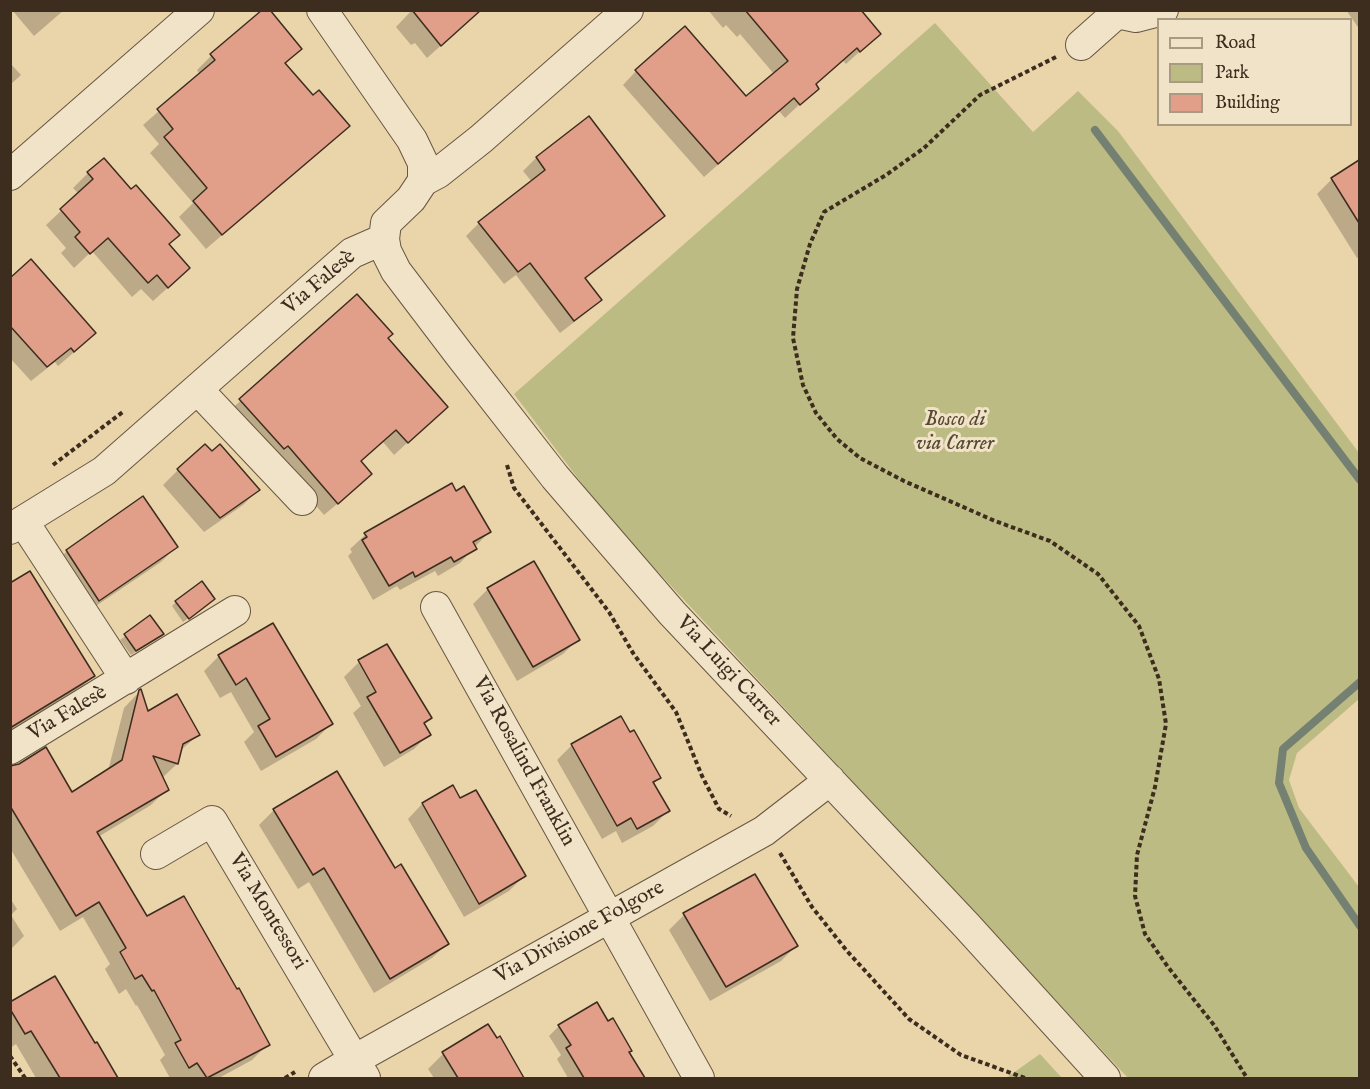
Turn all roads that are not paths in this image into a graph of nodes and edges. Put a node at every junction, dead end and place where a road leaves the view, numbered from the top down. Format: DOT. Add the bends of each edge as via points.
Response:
graph roads {
  1 [pos="199,10"];
  2 [pos="322,10"];
  3 [pos="628,10"];
  4 [pos="1163,10"];
  5 [pos="1116,12"];
  6 [pos="1081,45"];
  7 [pos="10,175"];
  8 [pos="423,181"];
  9 [pos="384,239"];
  10 [pos="198,390"];
  11 [pos="302,501"];
  12 [pos="17,525"];
  13 [pos="436,607"];
  14 [pos="235,611"];
  15 [pos="126,679"];
  16 [pos="10,749"];
  17 [pos="830,780"];
  18 [pos="156,854"];
  19 [pos="610,916"];
  20 [pos="359,1069"];
  21 [pos="324,1078"];
  22 [pos="699,1078"];
  23 [pos="1105,1078"];
  1 -- 7 [label="street"];
  2 -- 8 [label="street" via="412,140 423,163"];
  3 -- 8 [label="street" via="481,139"];
  4 -- 5 [label="street" via="1136,17"];
  5 -- 6 [label="street"];
  8 -- 9 [label="street" via="386,223"];
  9 -- 10 [label="street, Via Falesè" via="352,253"];
  9 -- 17 [label="street, Via Luigi Carrer" via="396,271 555,477 672,613"];
  10 -- 11 [label="street"];
  10 -- 12 [label="street, Via Falesè" via="104,471"];
  12 -- 15 [label="street, Via Falesè"];
  13 -- 19 [label="street, Via Rosalind Franklin"];
  14 -- 15 [label="street, Via Falesè"];
  15 -- 16 [label="street, Via Falesè"];
  17 -- 19 [label="street, Via Divisione Folgore" via="764,831"];
  17 -- 23 [label="street, Via Luigi Carrer"];
  18 -- 20 [label="street, Via Montessori" via="212,821"];
  19 -- 20 [label="street, Via Divisione Folgore"];
  19 -- 22 [label="street, Via Rosalind Franklin"];
  20 -- 21 [label="street, Via Divisione Folgore"];
}
